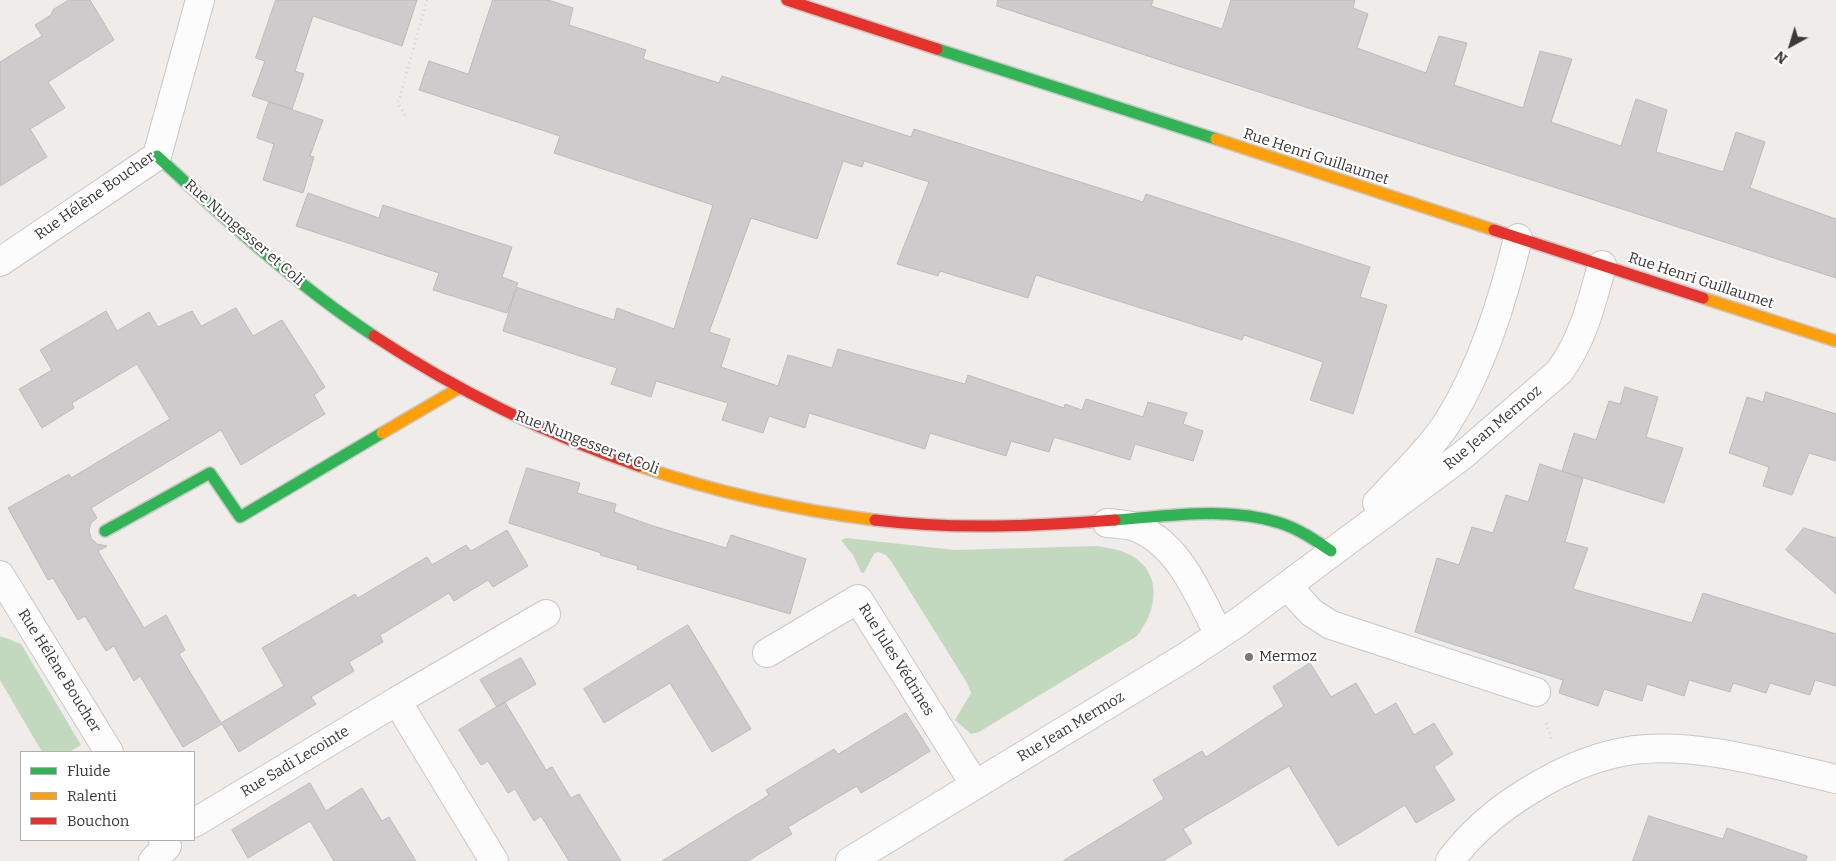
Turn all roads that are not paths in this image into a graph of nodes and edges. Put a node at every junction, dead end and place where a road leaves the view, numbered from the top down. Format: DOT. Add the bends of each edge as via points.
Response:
graph roads {
  1 [pos="200,0"];
  2 [pos="787,0"];
  3 [pos="157,156"];
  4 [pos="1518,238"];
  5 [pos="0,262"];
  6 [pos="1602,265"];
  7 [pos="1836,341"];
  8 [pos="458,388"];
  9 [pos="1096,521"];
  10 [pos="105,531"];
  11 [pos="1331,552"];
  12 [pos="3,586"];
  13 [pos="1287,586"];
  14 [pos="546,614"];
  15 [pos="1219,635"];
  16 [pos="767,653"];
  17 [pos="1536,692"];
  18 [pos="397,701"];
  19 [pos="108,751"];
  20 [pos="1836,779"];
  21 [pos="975,786"];
  22 [pos="195,823"];
  23 [pos="494,861"];
  24 [pos="850,861"];
  25 [pos="1450,861"];
  1 -- 3 [label="street, Rue Hélène Boucher"];
  2 -- 4 [label="street, Rue Henri Guillaumet"];
  3 -- 5 [label="street, Rue Hélène Boucher"];
  3 -- 8 [label="street, Rue Nungesser et Coli" via="263,253 307,288 346,317"];
  4 -- 6 [label="street, Rue Henri Guillaumet"];
  4 -- 11 [label="street, Rue Jean Mermoz" via="1496,314 1449,421"];
  6 -- 7 [label="street, Rue Henri Guillaumet"];
  6 -- 11 [label="street, Rue Jean Mermoz" via="1579,340 1559,372 1463,455"];
  8 -- 9 [label="street, Rue Nungesser et Coli" via="526,422 602,452 708,487 764,501 910,524 995,526"];
  8 -- 10 [label="street" via="240,517 210,473"];
  9 -- 11 [label="street, Rue Nungesser et Coli" via="1227,513 1280,523 1308,536"];
  9 -- 15 [label="street, Rue Nungesser et Coli" via="1136,527 1163,543 1188,574"];
  11 -- 13 [label="street, Rue Jean Mermoz"];
  12 -- 19 [label="street, Rue Hélène Boucher"];
  13 -- 15 [label="street, Rue Jean Mermoz"];
  13 -- 17 [label="street" via="1312,614 1331,626"];
  14 -- 18 [label="street, Rue Sadi Lecointe"];
  15 -- 21 [label="street, Rue Jean Mermoz"];
  16 -- 21 [label="street, Rue Jules Védrines" via="858,599"];
  18 -- 22 [label="street, Rue Sadi Lecointe"];
  18 -- 23 [label="street"];
  20 -- 25 [label="street" via="1711,753 1635,750 1605,756 1563,772 1516,798 1487,820"];
  21 -- 24 [label="street, Rue Jean Mermoz"];
}
